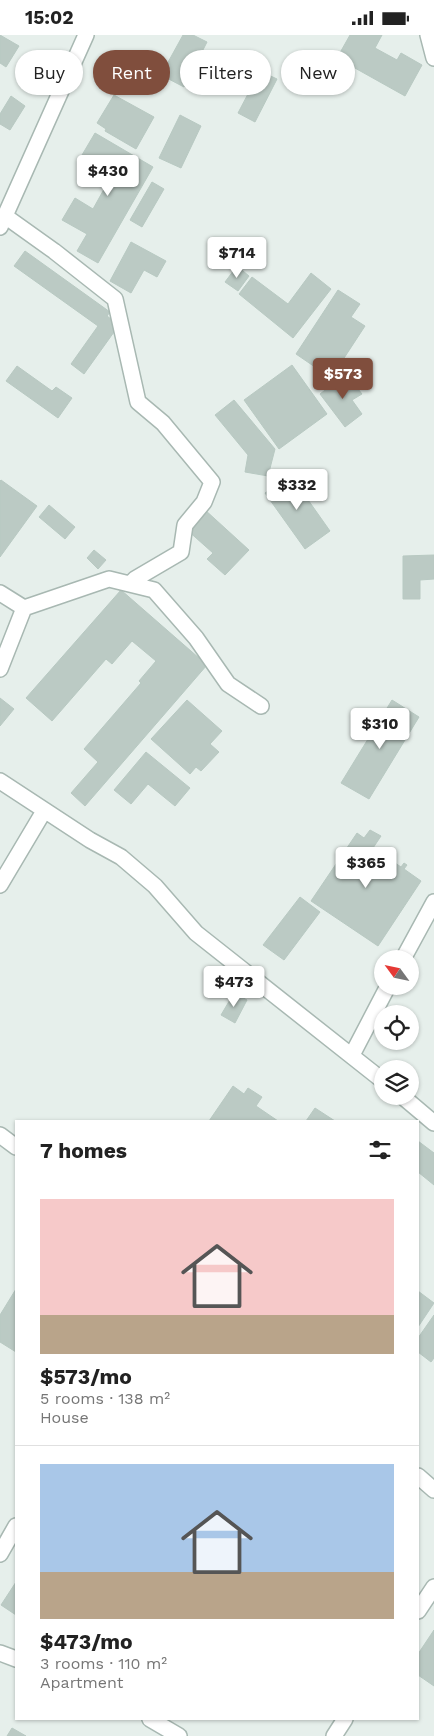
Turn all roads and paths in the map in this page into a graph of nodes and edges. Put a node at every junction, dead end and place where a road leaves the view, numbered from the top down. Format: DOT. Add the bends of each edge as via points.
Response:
graph roads {
  1 [pos="86,35"];
  2 [pos="428,35"];
  3 [pos="434,58"];
  4 [pos="2,222"];
  5 [pos="130,584"];
  6 [pos="0,593"];
  7 [pos="24,609"];
  8 [pos="0,669"];
  9 [pos="261,706"];
  10 [pos="0,781"];
  11 [pos="44,811"];
  12 [pos="0,885"];
  13 [pos="434,902"];
  14 [pos="408,950"];
  15 [pos="383,995"];
  16 [pos="352,1055"];
  17 [pos="374,1073"];
  18 [pos="413,1105"];
  19 [pos="434,1123"];
  20 [pos="0,1135"];
  21 [pos="15,1146"];
  22 [pos="419,1477"];
  23 [pos="434,1491"];
  24 [pos="15,1528"];
  25 [pos="0,1554"];
  26 [pos="434,1587"];
  27 [pos="419,1610"];
  28 [pos="0,1653"];
  29 [pos="15,1659"];
  30 [pos="152,1720"];
  31 [pos="344,1720"];
  32 [pos="179,1736"];
  33 [pos="334,1736"];
  1 -- 4 [label="street"];
  2 -- 3 [label="street"];
  4 -- 5 [label="street" via="54,251 115,299 138,402 163,423 212,482 204,502 185,525 181,552"];
  5 -- 7 [label="street" via="109,579"];
  5 -- 9 [label="street" via="154,590 196,638 228,683"];
  6 -- 7 [label="street"];
  7 -- 8 [label="street"];
  10 -- 11 [label="street"];
  11 -- 12 [label="street"];
  11 -- 16 [label="street" via="121,857 155,886 196,933"];
  13 -- 14 [label="street"];
  15 -- 16 [label="street"];
  16 -- 17 [label="street"];
  18 -- 19 [label="street"];
  20 -- 21 [label="street"];
  22 -- 23 [label="street"];
  24 -- 25 [label="street"];
  26 -- 27 [label="street"];
  28 -- 29 [label="street"];
  30 -- 32 [label="street"];
  31 -- 33 [label="street"];
}
